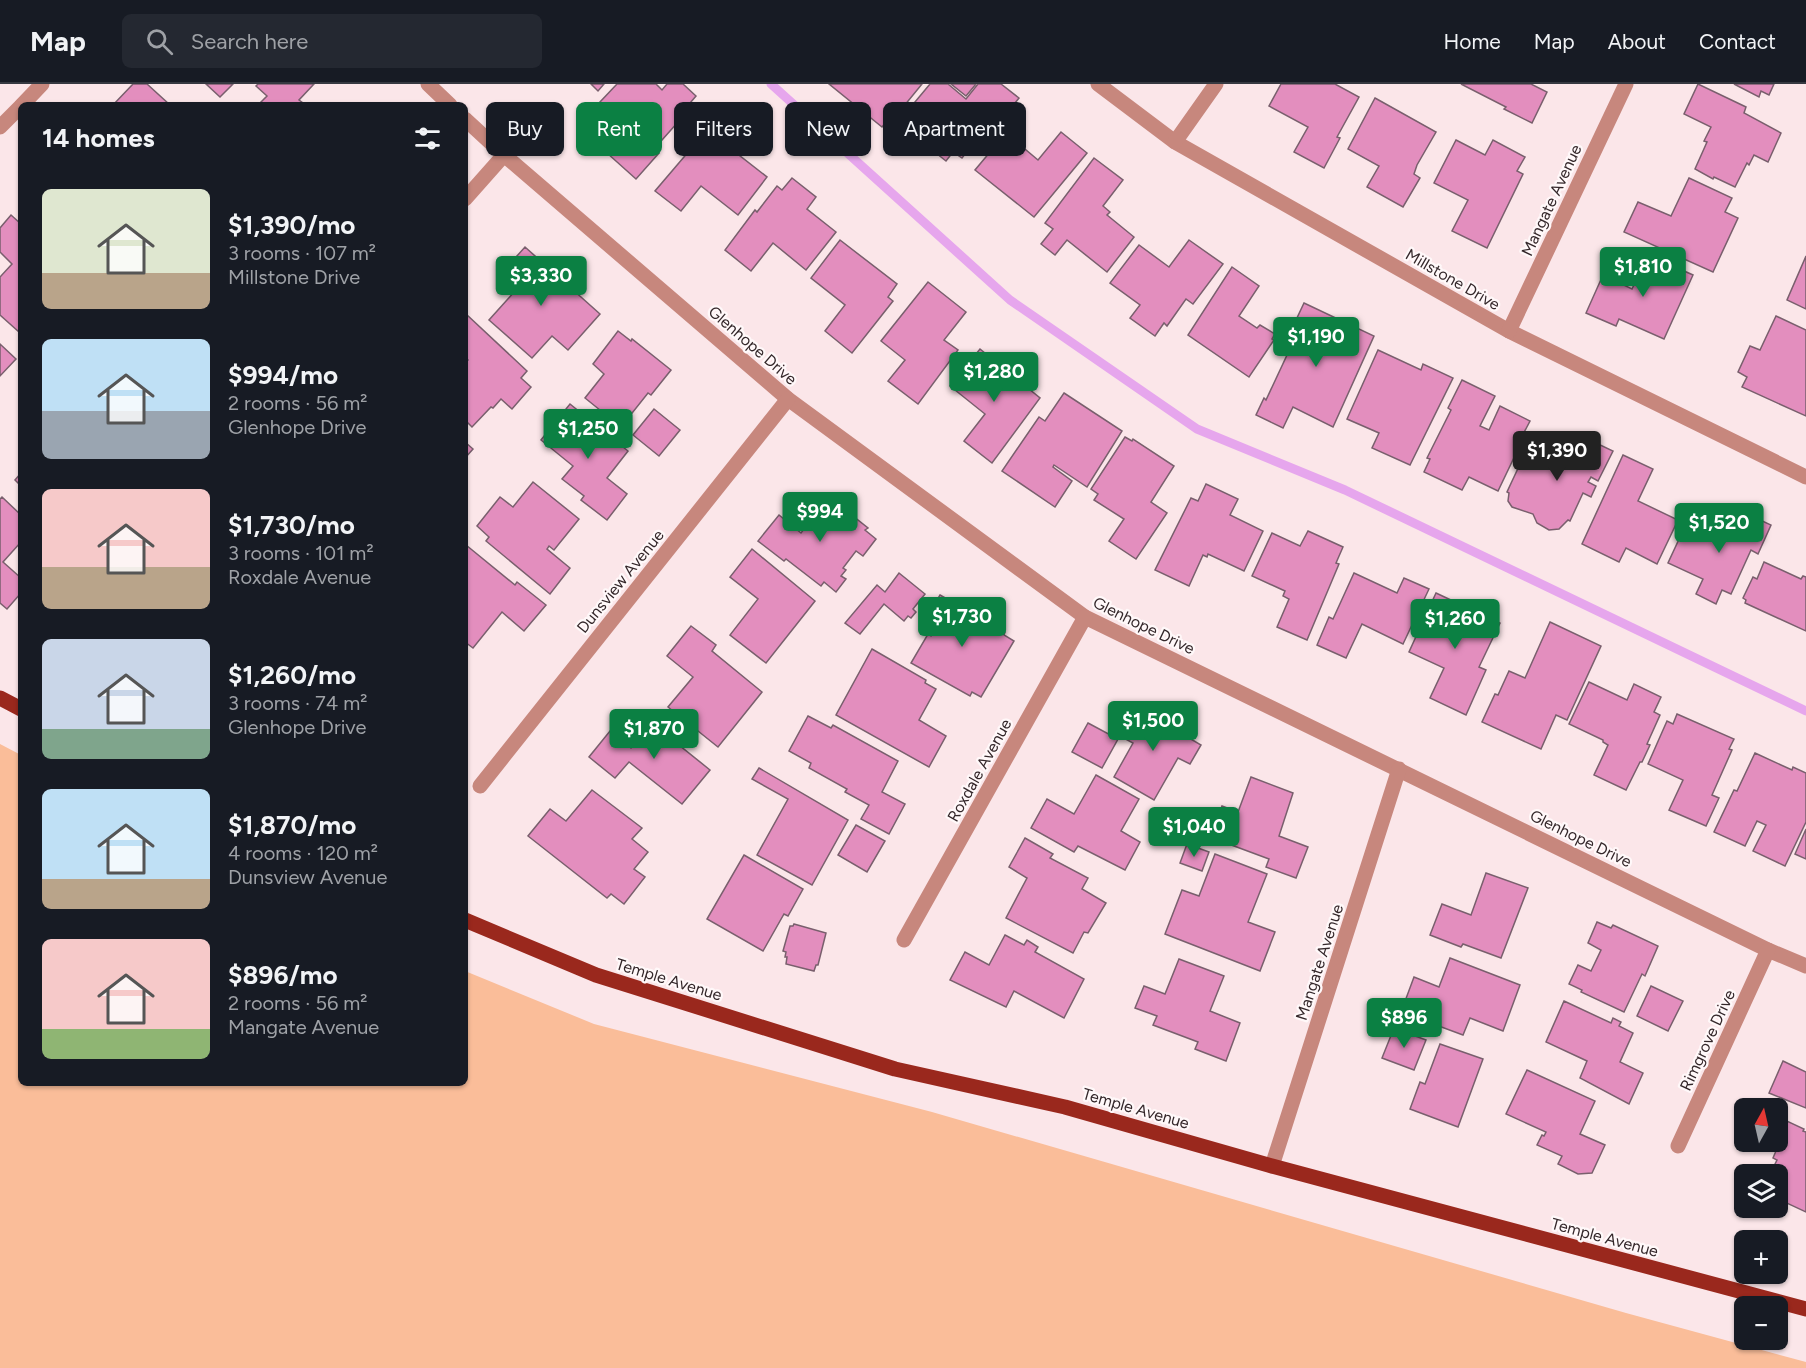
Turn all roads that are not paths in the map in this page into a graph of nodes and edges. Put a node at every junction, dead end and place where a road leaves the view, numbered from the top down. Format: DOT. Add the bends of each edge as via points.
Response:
graph roads {
  1 [pos="42,84"];
  2 [pos="428,84"];
  3 [pos="1098,84"];
  4 [pos="1216,84"];
  5 [pos="1626,84"];
  6 [pos="24,102"];
  7 [pos="447,102"];
  8 [pos="18,108"];
  9 [pos="468,122"];
  10 [pos="0,128"];
  11 [pos="486,138"];
  12 [pos="1175,142"];
  13 [pos="503,156"];
  14 [pos="505,156"];
  15 [pos="468,196"];
  16 [pos="1509,331"];
  17 [pos="788,399"];
  18 [pos="1806,477"];
  19 [pos="1085,617"];
  20 [pos="0,698"];
  21 [pos="18,707"];
  22 [pos="1399,769"];
  23 [pos="480,786"];
  24 [pos="468,921"];
  25 [pos="904,940"];
  26 [pos="1768,950"];
  27 [pos="1806,966"];
  28 [pos="1678,1146"];
  29 [pos="1272,1166"];
  30 [pos="1806,1309"];
  1 -- 6 [label="street"];
  2 -- 7 [label="street"];
  3 -- 12 [label="street, Millstone Drive"];
  4 -- 12 [label="street"];
  5 -- 16 [label="street, Mangate Avenue"];
  8 -- 10 [label="street"];
  9 -- 11 [label="street, Glenhope Drive"];
  12 -- 16 [label="street, Millstone Drive"];
  13 -- 15 [label="street"];
  14 -- 17 [label="street, Glenhope Drive"];
  16 -- 18 [label="street, Millstone Drive"];
  17 -- 19 [label="street, Glenhope Drive"];
  17 -- 23 [label="street, Dunsview Avenue"];
  19 -- 22 [label="street, Glenhope Drive"];
  19 -- 25 [label="street, Roxdale Avenue"];
  20 -- 21 [label="main road"];
  22 -- 26 [label="street, Glenhope Drive"];
  22 -- 29 [label="street, Mangate Avenue"];
  24 -- 29 [label="main road, Temple Avenue" via="596,975 895,1069 1065,1107"];
  26 -- 27 [label="street, Glenhope Drive"];
  26 -- 28 [label="street, Rimgrove Drive"];
  29 -- 30 [label="main road, Temple Avenue"];
}
